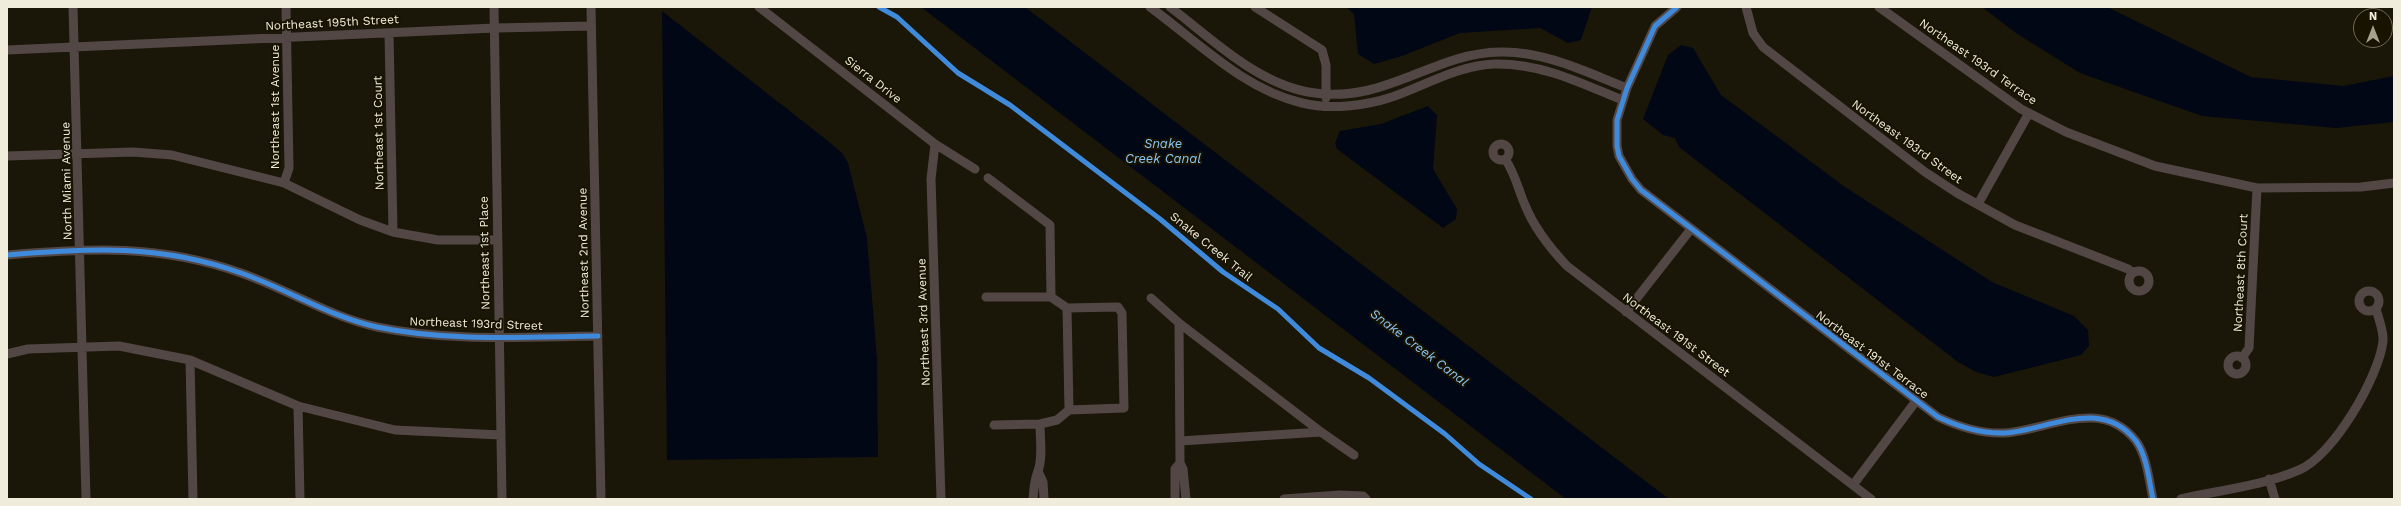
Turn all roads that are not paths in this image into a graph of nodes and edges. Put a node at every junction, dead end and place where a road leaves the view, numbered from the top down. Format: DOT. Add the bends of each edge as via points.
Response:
graph roads {
  1 [pos="73,7"];
  2 [pos="286,7"];
  3 [pos="494,7"];
  4 [pos="591,7"];
  5 [pos="759,7"];
  6 [pos="1150,7"];
  7 [pos="1170,7"];
  8 [pos="1255,7"];
  9 [pos="1677,7"];
  10 [pos="1746,7"];
  11 [pos="1879,7"];
  12 [pos="591,26"];
  13 [pos="495,28"];
  14 [pos="389,33"];
  15 [pos="287,38"];
  16 [pos="73,47"];
  17 [pos="7,50"];
  18 [pos="1627,88"];
  19 [pos="1326,93"];
  20 [pos="1622,100"];
  21 [pos="1326,106"];
  22 [pos="2029,113"];
  23 [pos="935,144"];
  24 [pos="76,152"];
  25 [pos="7,156"];
  26 [pos="1505,159"];
  27 [pos="974,169"];
  28 [pos="988,178"];
  29 [pos="2394,183"];
  30 [pos="284,184"];
  31 [pos="2257,188"];
  32 [pos="1978,204"];
  33 [pos="1691,229"];
  34 [pos="393,232"];
  35 [pos="496,240"];
  36 [pos="79,249"];
  37 [pos="7,255"];
  38 [pos="2133,273"];
  39 [pos="986,297"];
  40 [pos="1051,297"];
  41 [pos="1151,298"];
  42 [pos="1066,308"];
  43 [pos="2376,308"];
  44 [pos="1626,312"];
  45 [pos="1179,323"];
  46 [pos="598,336"];
  47 [pos="498,338"];
  48 [pos="81,346"];
  49 [pos="7,354"];
  50 [pos="2242,358"];
  51 [pos="190,360"];
  52 [pos="1916,401"];
  53 [pos="298,406"];
  54 [pos="1069,410"];
  55 [pos="1040,424"];
  56 [pos="994,425"];
  57 [pos="1321,432"];
  58 [pos="501,435"];
  59 [pos="1180,441"];
  60 [pos="1354,455"];
  61 [pos="1180,463"];
  62 [pos="1038,472"];
  63 [pos="2270,479"];
  64 [pos="1853,485"];
  65 [pos="1365,497"];
  66 [pos="86,499"];
  67 [pos="194,499"];
  68 [pos="300,499"];
  69 [pos="502,499"];
  70 [pos="601,499"];
  71 [pos="941,499"];
  72 [pos="1033,499"];
  73 [pos="1044,499"];
  74 [pos="1175,499"];
  75 [pos="1186,499"];
  76 [pos="1284,499"];
  77 [pos="1871,499"];
  78 [pos="2153,499"];
  79 [pos="2181,499"];
  80 [pos="2275,499"];
  1 -- 16 [label="street, North Miami Avenue"];
  2 -- 15 [label="street, Northeast 1st Avenue"];
  3 -- 13 [label="street, Northeast 1st Place"];
  4 -- 12 [label="street, Northeast 2nd Avenue"];
  5 -- 23 [label="street, Sierra Drive"];
  6 -- 21 [label="street" via="1239,75 1265,90 1304,104"];
  7 -- 19 [label="street" via="1232,54 1274,81 1308,92"];
  8 -- 19 [label="street" via="1322,50 1326,65"];
  9 -- 18 [label="street, Northeast 191st Terrace" via="1655,26"];
  10 -- 32 [label="street, Northeast 193rd Street" via="1753,33 1763,48 1925,172"];
  11 -- 22 [label="street, Northeast 193rd Terrace"];
  12 -- 13 [label="street, Northeast 195th Street"];
  12 -- 46 [label="street, Northeast 2nd Avenue"];
  13 -- 14 [label="street, Northeast 195th Street"];
  13 -- 35 [label="street, Northeast 1st Place"];
  14 -- 15 [label="street, Northeast 195th Street"];
  14 -- 34 [label="street, Northeast 1st Court"];
  15 -- 16 [label="street, Northeast 195th Street"];
  15 -- 30 [label="street, Northeast 1st Avenue" via="289,168"];
  16 -- 17 [label="street, Northeast 195th Street"];
  16 -- 24 [label="street, North Miami Avenue"];
  18 -- 19 [label="street" via="1546,57 1500,52 1456,59 1370,91"];
  18 -- 20 [label="street, Northeast 191st Terrace"];
  19 -- 21 [label="street"];
  20 -- 21 [label="street" via="1550,70 1534,66 1494,64 1472,67 1392,97"];
  20 -- 33 [label="street, Northeast 191st Terrace" via="1617,120 1619,156 1641,190"];
  22 -- 31 [label="street, Northeast 193rd Terrace" via="2066,132 2155,166"];
  22 -- 32 [label="street"];
  23 -- 27 [label="street, Sierra Drive"];
  23 -- 71 [label="street, Northeast 3rd Avenue" via="931,179"];
  24 -- 25 [label="street"];
  24 -- 30 [label="street" via="172,155"];
  24 -- 36 [label="street, North Miami Avenue"];
  26 -- 44 [label="street, Northeast 191st Street" via="1513,172 1525,206 1554,252 1567,266"];
  28 -- 40 [label="street" via="1050,225"];
  29 -- 31 [label="street, Northeast 193rd Terrace" via="2362,187"];
  30 -- 34 [label="street" via="360,220"];
  31 -- 50 [label="street, Northeast 8th Court" via="2249,348"];
  32 -- 38 [label="street, Northeast 193rd Street" via="2015,224"];
  33 -- 44 [label="street"];
  33 -- 52 [label="street, Northeast 191st Terrace"];
  34 -- 35 [label="street" via="438,240"];
  35 -- 47 [label="street, Northeast 1st Place"];
  36 -- 37 [label="street, Northeast 193rd Street"];
  36 -- 47 [label="street, Northeast 193rd Street" via="132,249 189,257 242,273 323,310 375,326 420,334"];
  36 -- 48 [label="street, North Miami Avenue"];
  39 -- 40 [label="street"];
  40 -- 42 [label="street"];
  41 -- 45 [label="street"];
  42 -- 54 [label="street"];
  42 -- 54 [label="street" via="1118,307 1122,313 1124,408"];
  43 -- 63 [label="street" via="2384,339 2379,361 2335,440 2317,460 2300,470"];
  44 -- 64 [label="street, Northeast 191st Street"];
  45 -- 57 [label="street"];
  45 -- 59 [label="street"];
  46 -- 47 [label="street, Northeast 193rd Street"];
  46 -- 70 [label="street, Northeast 2nd Avenue"];
  47 -- 58 [label="street, Northeast 1st Place"];
  48 -- 49 [label="street"];
  48 -- 51 [label="street" via="120,346"];
  48 -- 66 [label="street, North Miami Avenue"];
  51 -- 53 [label="street"];
  51 -- 67 [label="street"];
  52 -- 64 [label="street"];
  52 -- 78 [label="street, Northeast 191st Terrace" via="1938,417 1955,425 1987,433 2030,429 2075,417 2090,416 2108,421 2125,431 2136,442 2141,451"];
  53 -- 58 [label="street" via="395,430"];
  53 -- 68 [label="street"];
  54 -- 55 [label="street" via="1057,420"];
  55 -- 56 [label="street"];
  55 -- 62 [label="street"];
  57 -- 59 [label="street"];
  57 -- 60 [label="street"];
  58 -- 69 [label="street, Northeast 1st Place"];
  59 -- 61 [label="street"];
  61 -- 74 [label="street" via="1175,470"];
  61 -- 75 [label="street" via="1184,469"];
  62 -- 72 [label="street" via="1035,475"];
  62 -- 73 [label="street" via="1043,482"];
  63 -- 79 [label="street"];
  63 -- 80 [label="street"];
  64 -- 77 [label="street, Northeast 191st Street"];
  65 -- 76 [label="street" via="1340,495"];
}
